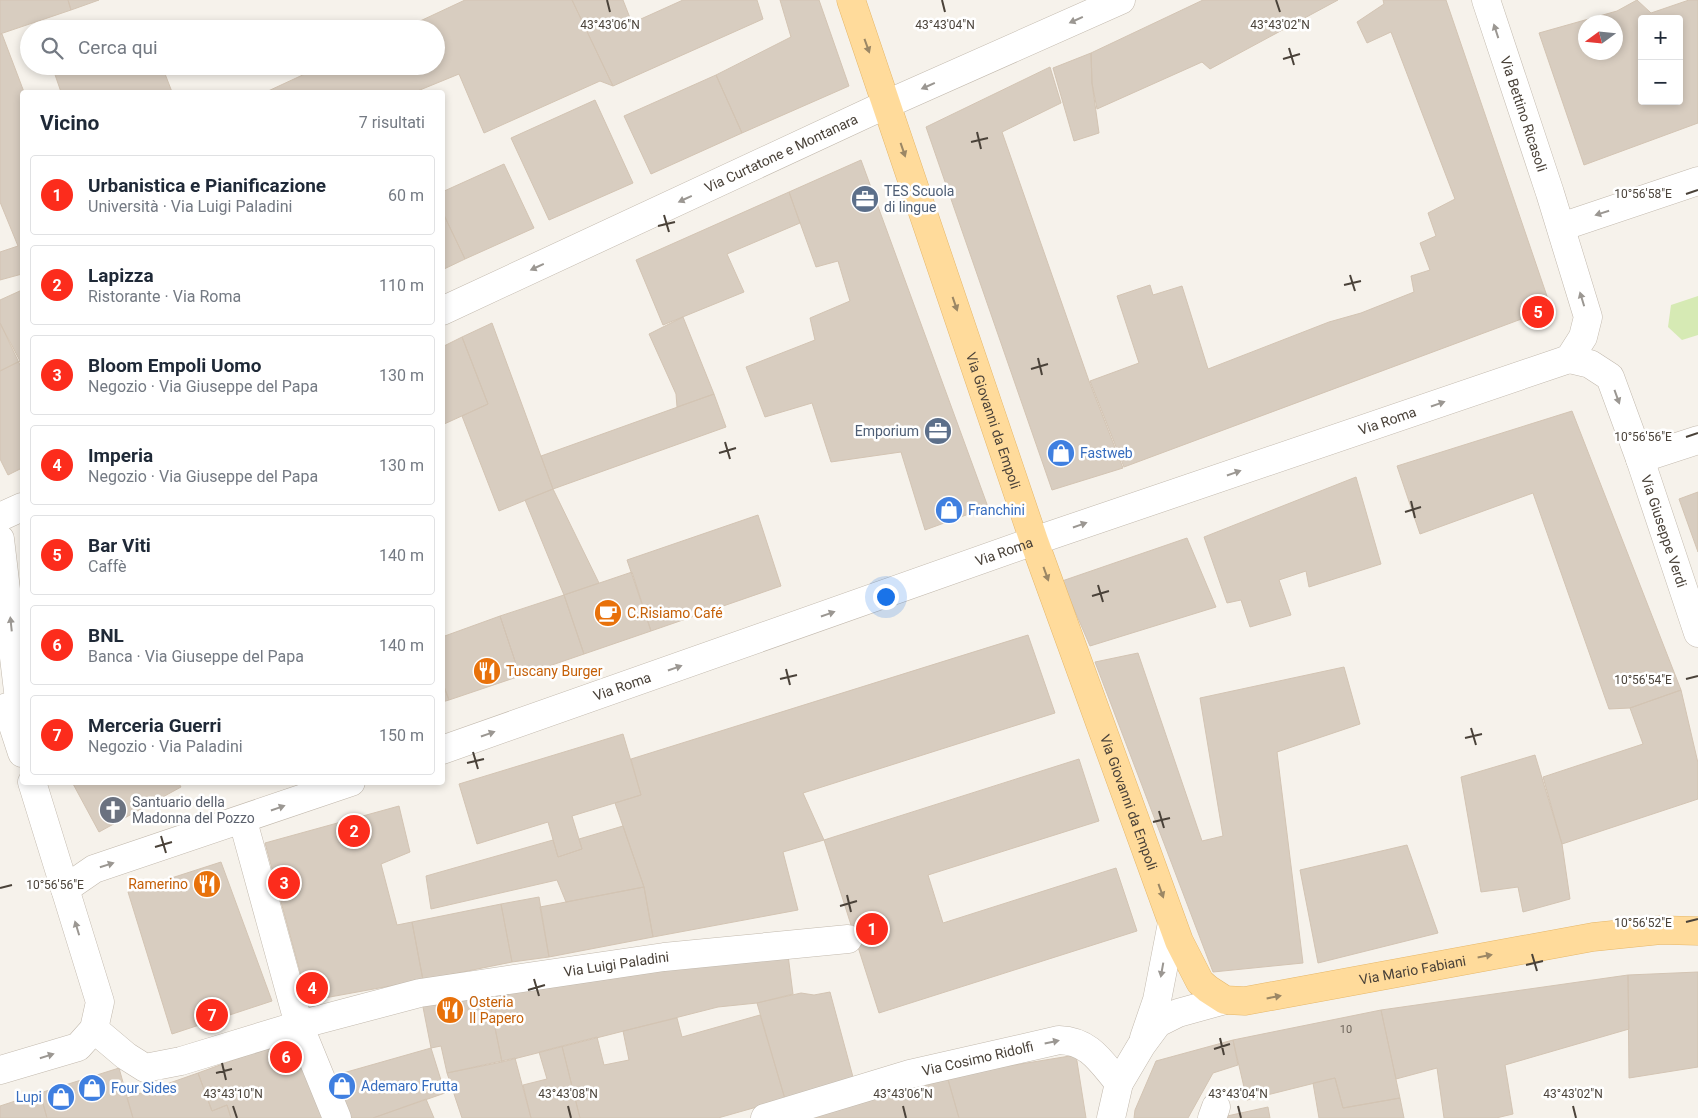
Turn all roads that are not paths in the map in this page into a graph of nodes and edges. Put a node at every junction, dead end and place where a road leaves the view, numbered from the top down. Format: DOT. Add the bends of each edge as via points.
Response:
graph roads {
  1 [pos="851,0"];
  2 [pos="1121,0"];
  3 [pos="1486,0"];
  4 [pos="887,104"];
  5 [pos="1698,181"];
  6 [pos="1561,227"];
  7 [pos="445,310"];
  8 [pos="1569,359"];
  9 [pos="1698,440"];
  10 [pos="1640,459"];
  11 [pos="20,508"];
  12 [pos="0,517"];
  13 [pos="0,539"];
  14 [pos="1034,541"];
  15 [pos="1698,633"];
  16 [pos="0,687"];
  17 [pos="20,708"];
  18 [pos="20,747"];
  19 [pos="445,749"];
  20 [pos="33,785"];
  21 [pos="342,785"];
  22 [pos="243,820"];
  23 [pos="65,889"];
  24 [pos="1172,923"];
  25 [pos="1698,931"];
  26 [pos="848,938"];
  27 [pos="1225,1000"];
  28 [pos="299,1025"];
  29 [pos="94,1029"];
  30 [pos="1141,1046"];
  31 [pos="0,1070"];
  32 [pos="1119,1083"];
  33 [pos="804,1113"];
  34 [pos="337,1118"];
  35 [pos="765,1118"];
  36 [pos="1111,1118"];
  1 -- 4 [label="main road, Via Giovanni da Empoli, one-way"];
  2 -- 4 [label="street, Via Curtatone e Montanara, one-way"];
  6 -- 3 [label="street, Via Bettino Ricasoli, one-way"];
  4 -- 7 [label="street, Via Curtatone e Montanara, one-way"];
  4 -- 14 [label="main road, Via Giovanni da Empoli, one-way"];
  5 -- 6 [label="street, one-way"];
  8 -- 6 [label="street, Via Bettino Ricasoli, one-way" via="1583,337 1588,317"];
  8 -- 10 [label="street, Via Giuseppe Verdi, one-way" via="1590,364 1610,377"];
  14 -- 8 [label="street, Via Roma, one-way"];
  9 -- 10 [label="street"];
  10 -- 15 [label="street, Via Giuseppe Verdi"];
  11 -- 12 [label="street"];
  17 -- 13 [label="street, one-way"];
  19 -- 14 [label="street, Via Roma, one-way"];
  14 -- 24 [label="main road, Via Giovanni da Empoli, one-way"];
  16 -- 18 [label="street"];
  20 -- 23 [label="street"];
  22 -- 21 [label="street, one-way"];
  23 -- 22 [label="street, one-way" via="94,869"];
  22 -- 28 [label="street"];
  29 -- 23 [label="street, one-way" via="100,1002"];
  24 -- 27 [label="main road, Via Giovanni da Empoli" via="1200,982"];
  24 -- 30 [label="street, one-way" via="1157,1000"];
  27 -- 25 [label="main road, Via Mario Fabiani, one-way" via="1266,999 1593,937 1661,930"];
  26 -- 28 [label="street, Via Luigi Paladini" via="664,957 420,993"];
  27 -- 30 [label="street, Via Mario Fabiani" via="1178,1013 1158,1023"];
  28 -- 29 [label="street, Via Luigi Paladini" via="180,1061 145,1068"];
  28 -- 34 [label="street"];
  31 -- 29 [label="street, one-way" via="78,1047"];
  30 -- 32 [label="street"];
  33 -- 32 [label="street, Via Cosimo Ridolfi, one-way" via="910,1074 1059,1040 1074,1041 1092,1052"];
  32 -- 36 [label="street"];
  33 -- 35 [label="street, Via Cosimo Ridolfi"];
}
